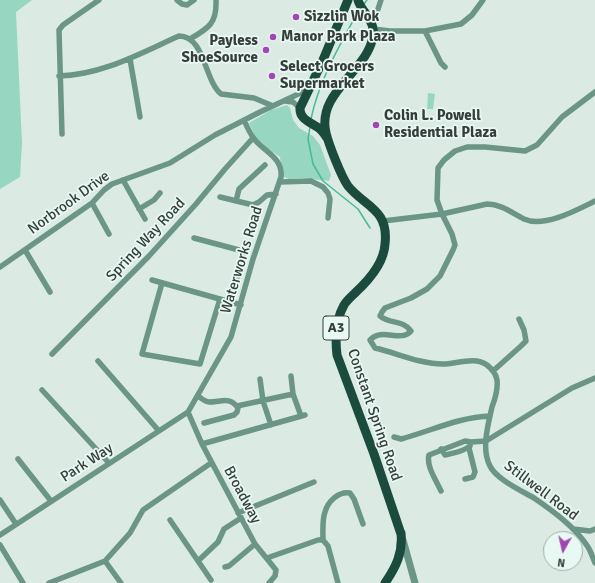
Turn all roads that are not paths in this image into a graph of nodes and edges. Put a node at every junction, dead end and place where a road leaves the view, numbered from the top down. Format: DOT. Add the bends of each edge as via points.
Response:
graph roads {
  1 [pos="99,0"];
  2 [pos="177,0"];
  3 [pos="194,0"];
  4 [pos="216,0"];
  5 [pos="348,0"];
  6 [pos="382,0"];
  7 [pos="483,0"];
  8 [pos="360,5"];
  9 [pos="372,26"];
  10 [pos="425,31"];
  11 [pos="190,39"];
  12 [pos="130,59"];
  13 [pos="323,60"];
  14 [pos="445,67"];
  15 [pos="59,76"];
  16 [pos="310,89"];
  17 [pos="595,92"];
  18 [pos="284,101"];
  19 [pos="274,106"];
  20 [pos="300,108"];
  21 [pos="327,108"];
  22 [pos="140,117"];
  23 [pos="244,120"];
  24 [pos="312,124"];
  25 [pos="62,134"];
  26 [pos="253,138"];
  27 [pos="331,146"];
  28 [pos="265,165"];
  29 [pos="122,180"];
  30 [pos="280,182"];
  31 [pos="160,193"];
  32 [pos="276,194"];
  33 [pos="220,196"];
  34 [pos="236,201"];
  35 [pos="595,201"];
  36 [pos="92,202"];
  37 [pos="139,209"];
  38 [pos="442,214"];
  39 [pos="328,218"];
  40 [pos="144,219"];
  41 [pos="383,221"];
  42 [pos="109,234"];
  43 [pos="194,238"];
  44 [pos="25,250"];
  45 [pos="0,267"];
  46 [pos="152,280"];
  47 [pos="162,283"];
  48 [pos="50,292"];
  49 [pos="220,299"];
  50 [pos="230,302"];
  51 [pos="241,305"];
  52 [pos="519,319"];
  53 [pos="52,354"];
  54 [pos="98,362"];
  55 [pos="493,371"];
  56 [pos="291,376"];
  57 [pos="595,378"];
  58 [pos="260,379"];
  59 [pos="42,390"];
  60 [pos="293,394"];
  61 [pos="198,396"];
  62 [pos="263,401"];
  63 [pos="237,406"];
  64 [pos="188,412"];
  65 [pos="490,416"];
  66 [pos="204,423"];
  67 [pos="270,425"];
  68 [pos="159,431"];
  69 [pos="394,437"];
  70 [pos="486,440"];
  71 [pos="202,444"];
  72 [pos="470,445"];
  73 [pos="18,459"];
  74 [pos="109,463"];
  75 [pos="211,463"];
  76 [pos="465,479"];
  77 [pos="314,482"];
  78 [pos="441,491"];
  79 [pos="0,500"];
  80 [pos="51,501"];
  81 [pos="240,516"];
  82 [pos="170,520"];
  83 [pos="16,524"];
  84 [pos="363,524"];
  85 [pos="572,529"];
  86 [pos="595,529"];
  87 [pos="401,533"];
  88 [pos="0,535"];
  89 [pos="323,540"];
  90 [pos="255,544"];
  91 [pos="0,545"];
  92 [pos="267,558"];
  93 [pos="198,560"];
  94 [pos="105,561"];
  95 [pos="595,563"];
  96 [pos="224,567"];
  97 [pos="61,580"];
  98 [pos="211,580"];
  99 [pos="23,583"];
  100 [pos="49,583"];
  101 [pos="121,583"];
  102 [pos="269,583"];
  103 [pos="338,583"];
  104 [pos="385,583"];
  105 [pos="415,583"];
  1 -- 15 [label="street" via="58,30"];
  2 -- 3 [label="street" via="187,5"];
  4 -- 11 [label="street" via="214,18 210,26"];
  5 -- 13 [label="main road"];
  6 -- 9 [label="street"];
  7 -- 10 [label="street" via="472,15 461,24"];
  8 -- 9 [label="main road"];
  8 -- 13 [label="main road" via="350,5"];
  9 -- 10 [label="street" via="390,31"];
  9 -- 21 [label="main road" via="373,39 368,53 332,97"];
  10 -- 14 [label="street"];
  11 -- 12 [label="street" via="179,36"];
  11 -- 19 [label="street" via="196,44 217,91 225,95 254,98"];
  12 -- 15 [label="street" via="83,74"];
  12 -- 22 [label="street"];
  13 -- 16 [label="main road"];
  15 -- 25 [label="street"];
  16 -- 18 [label="street, Norbrook Drive"];
  16 -- 20 [label="main road"];
  17 -- 38 [label="street" via="562,117 537,145 525,151 485,147 466,147 455,151 438,168 437,200"];
  18 -- 19 [label="street, Norbrook Drive"];
  18 -- 20 [label="street" via="293,102"];
  19 -- 23 [label="street, Norbrook Drive"];
  20 -- 24 [label="main road" via="305,120"];
  21 -- 24 [label="main road" via="321,122"];
  21 -- 27 [label="main road" via="326,128"];
  23 -- 26 [label="street, Waterworks Road"];
  23 -- 29 [label="street, Norbrook Drive" via="170,163"];
  24 -- 27 [label="main road" via="323,132"];
  26 -- 30 [label="street, Waterworks Road" via="280,164"];
  26 -- 53 [label="street, Spring Way Road" via="149,256"];
  27 -- 41 [label="main road" via="343,178 355,194 373,207"];
  28 -- 34 [label="street" via="239,189"];
  29 -- 36 [label="street, Norbrook Drive" via="112,184"];
  29 -- 37 [label="street"];
  30 -- 32 [label="street, Waterworks Road"];
  30 -- 39 [label="street" via="311,181 323,187 330,199"];
  31 -- 37 [label="street"];
  32 -- 34 [label="street" via="267,195 253,205"];
  32 -- 51 [label="street, Waterworks Road" via="253,260"];
  33 -- 34 [label="street"];
  35 -- 38 [label="street" via="542,222 527,220 494,204"];
  36 -- 42 [label="street"];
  36 -- 44 [label="street, Norbrook Drive"];
  37 -- 40 [label="street"];
  38 -- 41 [label="street"];
  38 -- 55 [label="street" via="455,245 440,276 411,298 385,308 380,316 384,320 404,324 411,331 403,336 382,335 374,336 370,340 375,348 429,363 481,362"];
  41 -- 87 [label="main road, Constant Spring Road / A3" via="386,238 384,253 369,280 345,304 338,318 335,338 337,355"];
  43 -- 50 [label="street" via="242,252"];
  44 -- 45 [label="street, Norbrook Drive"];
  44 -- 48 [label="street"];
  46 -- 47 [label="street"];
  47 -- 49 [label="street"];
  47 -- 49 [label="street" via="142,354 200,364"];
  49 -- 50 [label="street"];
  50 -- 51 [label="street"];
  51 -- 61 [label="street, Waterworks Road" via="231,337"];
  52 -- 55 [label="street" via="526,338 524,343"];
  54 -- 68 [label="street"];
  55 -- 65 [label="street, Stillwell Road" via="497,380 496,396"];
  56 -- 60 [label="street"];
  57 -- 70 [label="street" via="572,388"];
  58 -- 62 [label="street"];
  59 -- 74 [label="street"];
  60 -- 62 [label="street"];
  60 -- 67 [label="street" via="303,416"];
  61 -- 63 [label="street" via="209,402 231,401"];
  61 -- 64 [label="street, Waterworks Road"];
  62 -- 63 [label="street"];
  62 -- 67 [label="street"];
  63 -- 66 [label="street" via="234,415"];
  64 -- 68 [label="street, Park Way"];
  64 -- 71 [label="street, Broadway"];
  65 -- 69 [label="street" via="478,416 401,438"];
  65 -- 70 [label="street, Stillwell Road"];
  67 -- 71 [label="street"];
  68 -- 74 [label="street, Park Way"];
  70 -- 72 [label="street"];
  70 -- 85 [label="street, Stillwell Road" via="488,460 494,472 556,514"];
  71 -- 75 [label="street, Broadway"];
  72 -- 76 [label="street" via="475,472 473,477"];
  72 -- 78 [label="street" via="465,441 429,455 428,460"];
  73 -- 80 [label="street"];
  74 -- 80 [label="street, Park Way"];
  75 -- 81 [label="street, Broadway"];
  75 -- 94 [label="street" via="143,510 130,533"];
  77 -- 81 [label="street"];
  79 -- 83 [label="street"];
  80 -- 83 [label="street, Park Way"];
  81 -- 90 [label="street, Broadway"];
  81 -- 93 [label="street" via="224,529 218,542"];
  82 -- 93 [label="street"];
  83 -- 88 [label="street, Park Way"];
  84 -- 89 [label="street" via="354,499 350,493 344,492 334,497 325,511"];
  85 -- 86 [label="street"];
  85 -- 95 [label="street, Stillwell Road" via="588,547"];
  87 -- 104 [label="main road, A3" via="400,556"];
  87 -- 105 [label="street"];
  89 -- 92 [label="street"];
  89 -- 103 [label="street" via="328,546"];
  90 -- 92 [label="street, Broadway"];
  90 -- 96 [label="street" via="229,566"];
  91 -- 99 [label="street"];
  92 -- 102 [label="street, Broadway" via="276,570"];
  93 -- 98 [label="street"];
  94 -- 97 [label="street"];
  94 -- 101 [label="street"];
  97 -- 100 [label="street"];
}
